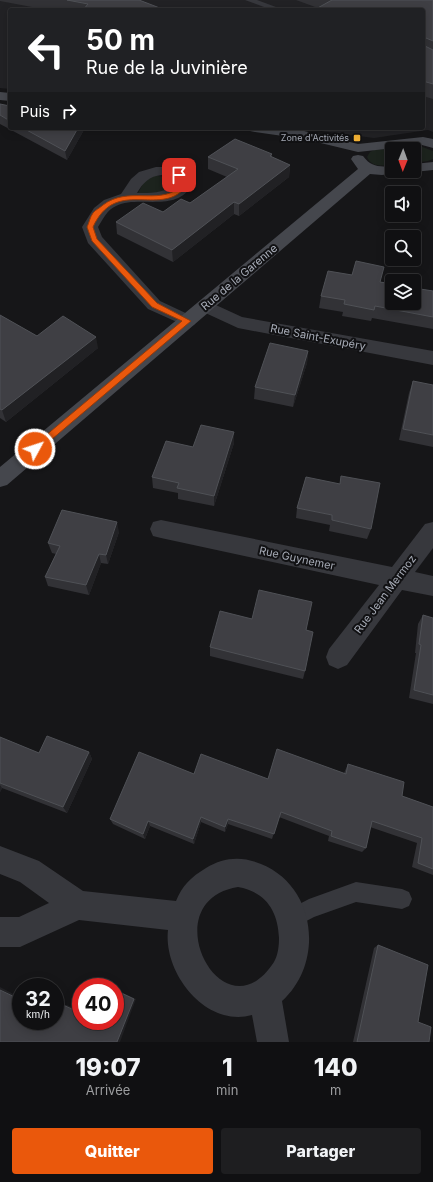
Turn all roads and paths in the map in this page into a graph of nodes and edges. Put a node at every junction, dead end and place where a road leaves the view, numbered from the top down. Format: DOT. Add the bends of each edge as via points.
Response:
graph roads {
  1 [pos="252,0"];
  2 [pos="274,8"];
  3 [pos="269,130"];
  4 [pos="433,143"];
  5 [pos="358,148"];
  6 [pos="433,166"];
  7 [pos="421,167"];
  8 [pos="368,168"];
  9 [pos="385,170"];
  10 [pos="127,197"];
  11 [pos="205,306"];
  12 [pos="188,321"];
  13 [pos="433,358"];
  14 [pos="0,479"];
  15 [pos="161,530"];
  16 [pos="433,531"];
  17 [pos="397,578"];
  18 [pos="433,586"];
  19 [pos="338,657"];
  20 [pos="0,860"];
  21 [pos="402,899"];
  22 [pos="78,905"];
  23 [pos="184,918"];
  24 [pos="293,918"];
  25 [pos="0,932"];
  26 [pos="265,995"];
  27 [pos="273,1042"];
  1 -- 2 [label="lane"];
  3 -- 5 [label="street" via="304,135"];
  4 -- 5 [label="street" via="423,141"];
  5 -- 8 [label="street" via="359,162"];
  6 -- 7 [label="street"];
  8 -- 9 [label="street"];
  8 -- 11 [label="street, Rue de la Garenne"];
  10 -- 12 [label="street" via="110,203 96,214 90,227 94,239 154,305"];
  11 -- 12 [label="street, Rue de la Garenne"];
  11 -- 13 [label="street, Rue Saint-Exupéry" via="238,322"];
  12 -- 14 [label="street, Rue de la Garenne"];
  15 -- 17 [label="street, Rue Guynemer"];
  16 -- 17 [label="street, Rue Jean Mermoz"];
  17 -- 18 [label="street, Rue Guynemer"];
  17 -- 19 [label="street, Rue Jean Mermoz"];
  20 -- 22 [label="street" via="29,870"];
  21 -- 24 [label="lane" via="356,892 309,909"];
  22 -- 23 [label="street"];
  22 -- 25 [label="street" via="20,932"];
  23 -- 24 [label="street" via="192,899 204,885 220,876 238,872 255,876 271,885 284,900"];
  23 -- 26 [label="street" via="182,938 186,959 195,977 210,992 228,1000 247,1002"];
  24 -- 26 [label="street" via="295,939 291,961 281,981"];
  26 -- 27 [label="street"];
}
